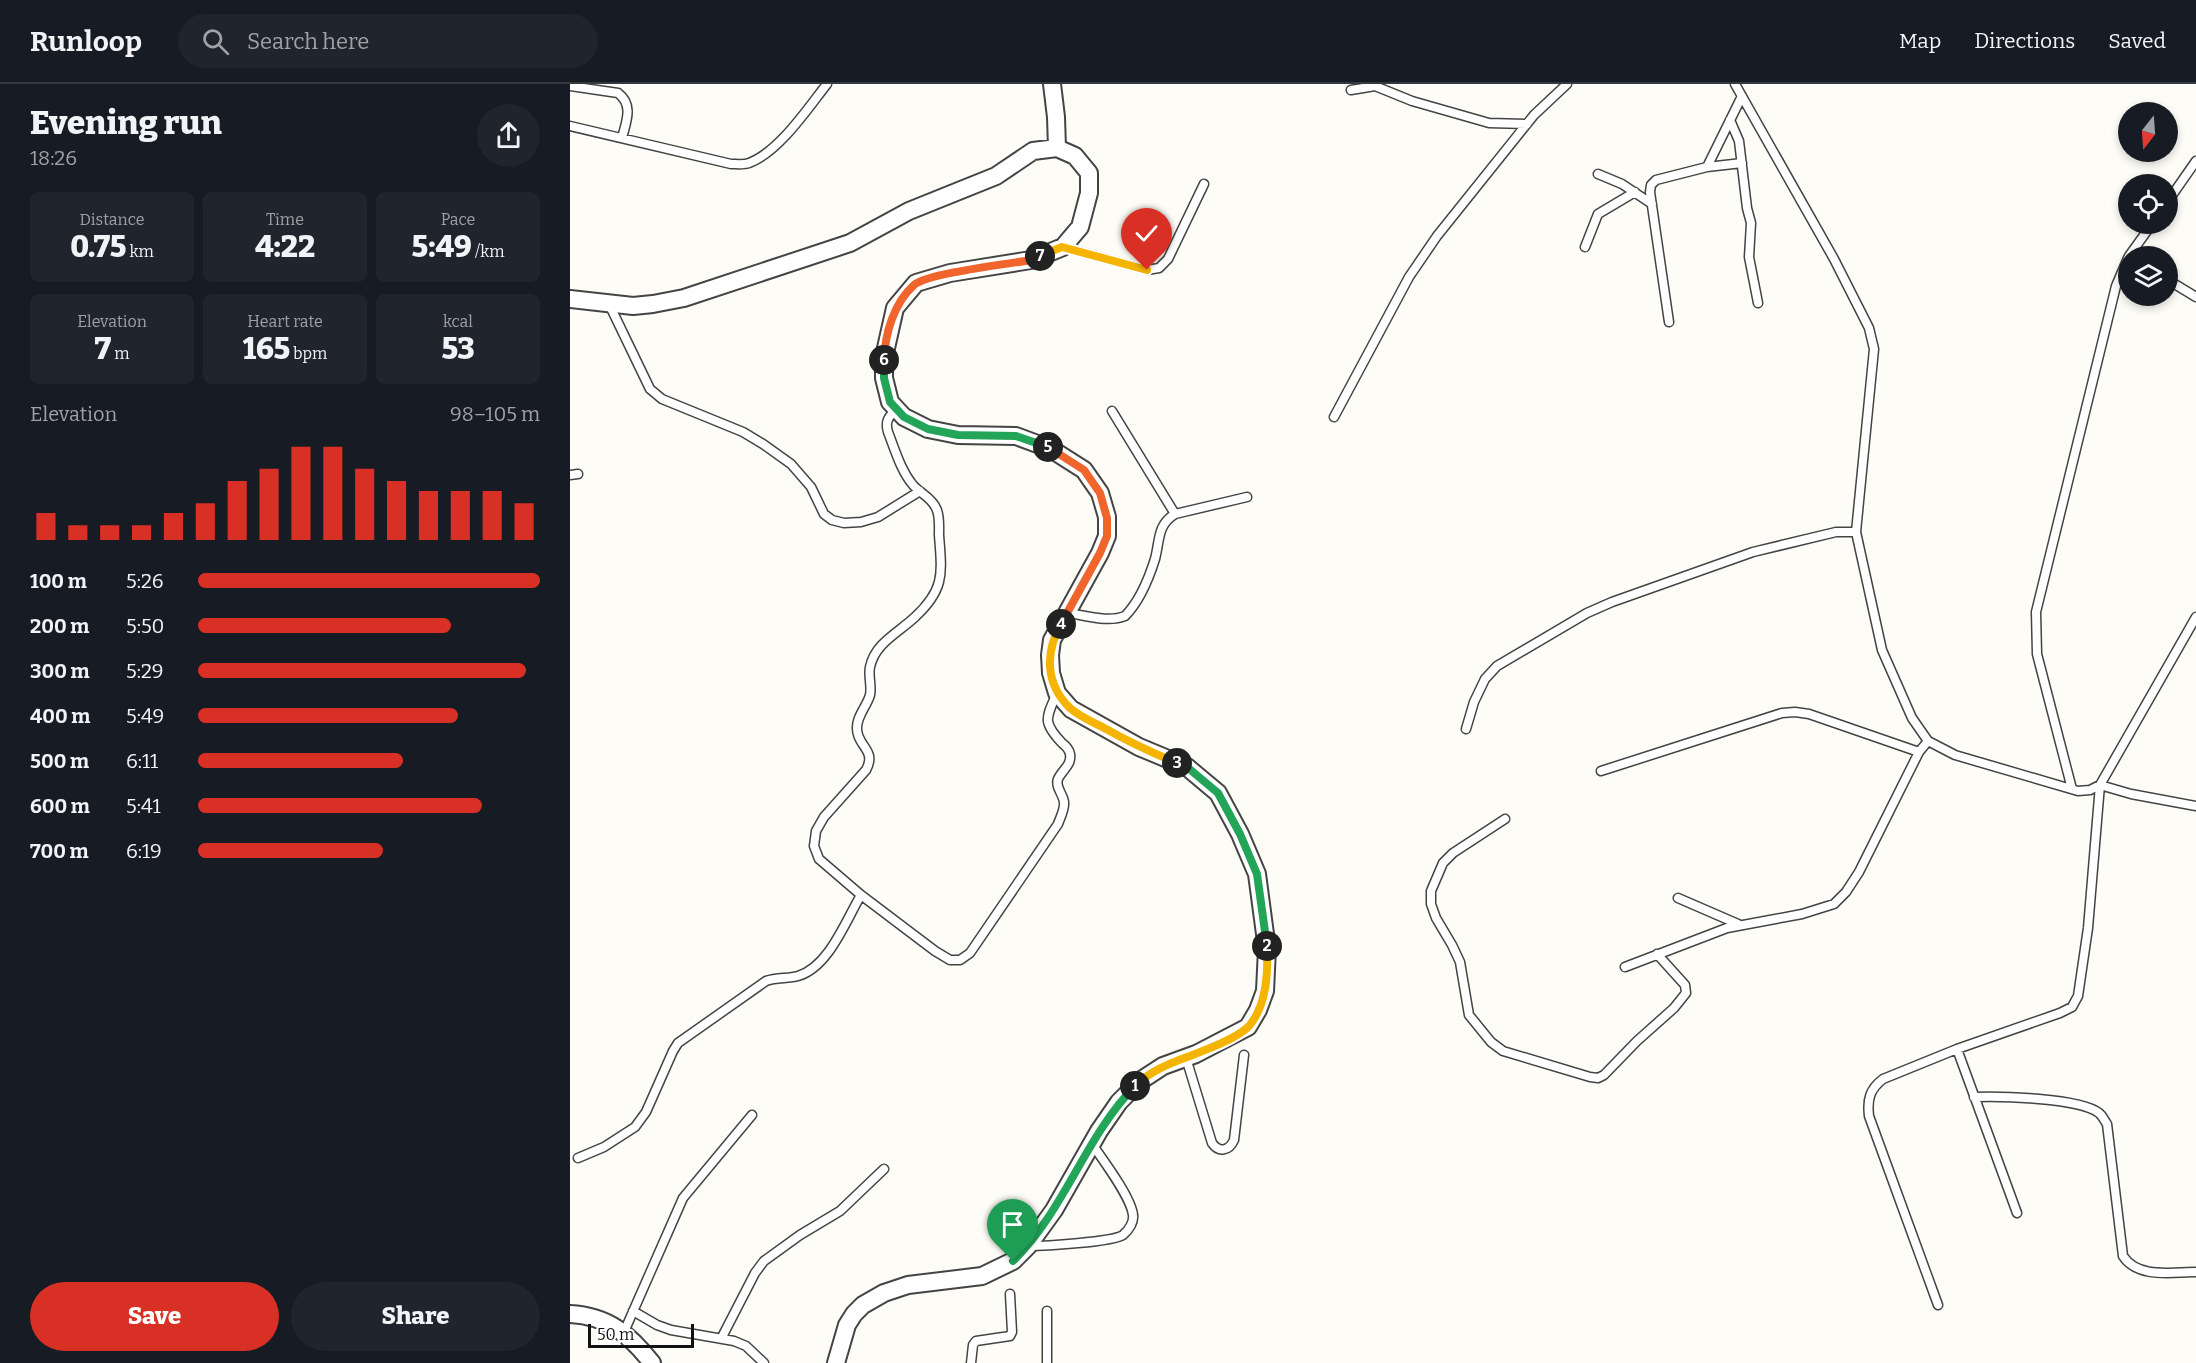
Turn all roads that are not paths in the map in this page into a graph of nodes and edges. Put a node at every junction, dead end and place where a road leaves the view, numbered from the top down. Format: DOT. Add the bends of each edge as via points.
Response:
graph roads {
  1 [pos="827,84"];
  2 [pos="1052,84"];
  3 [pos="1567,84"];
  4 [pos="1735,84"];
  5 [pos="570,86"];
  6 [pos="1351,90"];
  7 [pos="1742,96"];
  8 [pos="1730,120"];
  9 [pos="1527,124"];
  10 [pos="570,126"];
  11 [pos="622,138"];
  12 [pos="1056,148"];
  13 [pos="2196,161"];
  14 [pos="1742,163"];
  15 [pos="1707,167"];
  16 [pos="1598,174"];
  17 [pos="1204,184"];
  18 [pos="2178,187"];
  19 [pos="1635,192"];
  20 [pos="1652,204"];
  21 [pos="1062,247"];
  22 [pos="1585,247"];
  23 [pos="2118,282"];
  24 [pos="2178,286"];
  25 [pos="2196,297"];
  26 [pos="570,299"];
  27 [pos="609,303"];
  28 [pos="1758,303"];
  29 [pos="1669,322"];
  30 [pos="896,410"];
  31 [pos="1112,411"];
  32 [pos="1334,417"];
  33 [pos="920,491"];
  34 [pos="1247,497"];
  35 [pos="1175,514"];
  36 [pos="1856,532"];
  37 [pos="1067,613"];
  38 [pos="2196,618"];
  39 [pos="1057,693"];
  40 [pos="1466,729"];
  41 [pos="1928,741"];
  42 [pos="1919,752"];
  43 [pos="1601,771"];
  44 [pos="2100,785"];
  45 [pos="2072,789"];
  46 [pos="2196,806"];
  47 [pos="1505,819"];
  48 [pos="861,895"];
  49 [pos="1678,898"];
  50 [pos="1738,924"];
  51 [pos="1657,954"];
  52 [pos="1625,967"];
  53 [pos="1958,1049"];
  54 [pos="1244,1054"];
  55 [pos="1186,1058"];
  56 [pos="1974,1097"];
  57 [pos="752,1115"];
  58 [pos="1092,1143"];
  59 [pos="578,1158"];
  60 [pos="884,1169"];
  61 [pos="2017,1213"];
  62 [pos="1028,1246"];
  63 [pos="2196,1272"];
  64 [pos="1010,1294"];
  65 [pos="1938,1305"];
  66 [pos="633,1311"];
  67 [pos="1047,1311"];
  68 [pos="570,1314"];
  69 [pos="624,1332"];
  70 [pos="722,1337"];
  71 [pos="652,1363"];
  72 [pos="764,1363"];
  73 [pos="836,1363"];
  74 [pos="972,1363"];
  75 [pos="1047,1363"];
  1 -- 11 [label="lane" via="787,135 748,164 731,164"];
  2 -- 12 [label="street"];
  3 -- 9 [label="lane"];
  4 -- 7 [label="lane"];
  5 -- 11 [label="lane" via="618,93 625,98 628,114"];
  6 -- 9 [label="lane" via="1375,86 1489,123"];
  7 -- 8 [label="lane"];
  7 -- 36 [label="lane" via="1869,328 1874,348"];
  8 -- 14 [label="lane" via="1737,131"];
  8 -- 15 [label="lane"];
  9 -- 32 [label="lane" via="1409,277"];
  10 -- 11 [label="lane"];
  12 -- 21 [label="street" via="1075,156 1089,173 1089,193 1080,227"];
  12 -- 27 [label="street" via="1033,151 996,176 909,211 850,243 684,298 633,306"];
  13 -- 18 [label="lane"];
  14 -- 15 [label="lane"];
  14 -- 28 [label="lane" via="1751,223 1749,257"];
  15 -- 20 [label="lane" via="1656,180 1651,185"];
  16 -- 19 [label="lane"];
  17 -- 21 [label="lane" via="1168,259 1159,268 1147,270"];
  19 -- 20 [label="lane"];
  19 -- 22 [label="lane" via="1598,214"];
  20 -- 29 [label="lane"];
  21 -- 30 [label="street" via="1031,260 950,273 916,283 895,308 884,357 884,378"];
  23 -- 45 [label="lane" via="2036,612 2037,654"];
  24 -- 25 [label="lane"];
  26 -- 27 [label="street"];
  27 -- 33 [label="lane" via="650,389 662,399 743,432 773,450 811,487 824,514 832,520 861,522 878,517"];
  30 -- 33 [label="lane" via="888,417 888,432 905,474"];
  30 -- 37 [label="street" via="928,429 958,435 1016,436 1051,448 1084,470 1100,493 1107,536"];
  31 -- 35 [label="lane"];
  33 -- 48 [label="lane" via="938,509 942,569 939,587 929,604 887,638 875,653 869,669 871,693 857,724 871,762 816,831 814,846 819,859"];
  34 -- 35 [label="lane"];
  35 -- 37 [label="lane" via="1160,529 1149,577 1125,616 1112,619"];
  36 -- 40 [label="lane" via="1836,532 1753,552 1587,614 1497,666 1473,702"];
  36 -- 41 [label="lane" via="1882,650 1912,718"];
  37 -- 39 [label="street" via="1052,639 1050,673"];
  38 -- 44 [label="lane"];
  39 -- 48 [label="lane" via="1047,723 1071,756 1058,780 1065,802 1058,825 970,953 960,960 950,960"];
  39 -- 55 [label="street" via="1071,709 1139,747 1187,767 1218,793 1257,874 1267,949 1265,991 1258,1010 1248,1027"];
  41 -- 42 [label="lane"];
  41 -- 45 [label="lane" via="1955,755"];
  42 -- 43 [label="lane" via="1809,714 1782,712"];
  42 -- 50 [label="lane" via="1860,872 1834,904 1803,914"];
  44 -- 45 [label="lane" via="2090,790"];
  44 -- 46 [label="lane"];
  44 -- 53 [label="lane" via="2078,996 2072,1007 2060,1013"];
  47 -- 51 [label="lane" via="1453,853 1443,863 1431,891 1436,918 1460,962 1469,1015 1496,1047 1590,1077 1604,1075 1686,993 1684,985"];
  48 -- 59 [label="lane" via="833,944 813,969 798,976 766,981 687,1036 673,1051 646,1112 635,1127"];
  49 -- 50 [label="lane"];
  50 -- 51 [label="lane"];
  51 -- 52 [label="lane"];
  53 -- 56 [label="lane"];
  53 -- 65 [label="lane" via="1883,1079 1875,1086 1868,1104 1869,1116"];
  54 -- 55 [label="lane" via="1234,1140 1224,1150 1212,1143"];
  55 -- 58 [label="street" via="1163,1066 1140,1081 1119,1102"];
  56 -- 61 [label="lane"];
  56 -- 63 [label="lane" via="2028,1098 2085,1106 2102,1114 2107,1124 2123,1256 2138,1270"];
  57 -- 66 [label="lane" via="683,1198"];
  58 -- 62 [label="street" via="1054,1210"];
  58 -- 62 [label="lane" via="1131,1204 1134,1218 1130,1228 1122,1236"];
  60 -- 70 [label="lane" via="840,1211 764,1261"];
  62 -- 73 [label="street" via="1013,1261 981,1276 908,1285 863,1305 847,1325"];
  64 -- 74 [label="lane" via="1010,1336 976,1341"];
  66 -- 69 [label="lane"];
  66 -- 70 [label="lane" via="670,1330"];
  67 -- 75 [label="lane"];
  68 -- 69 [label="street" via="585,1315"];
  69 -- 71 [label="street"];
  70 -- 72 [label="lane" via="746,1346"];
}
